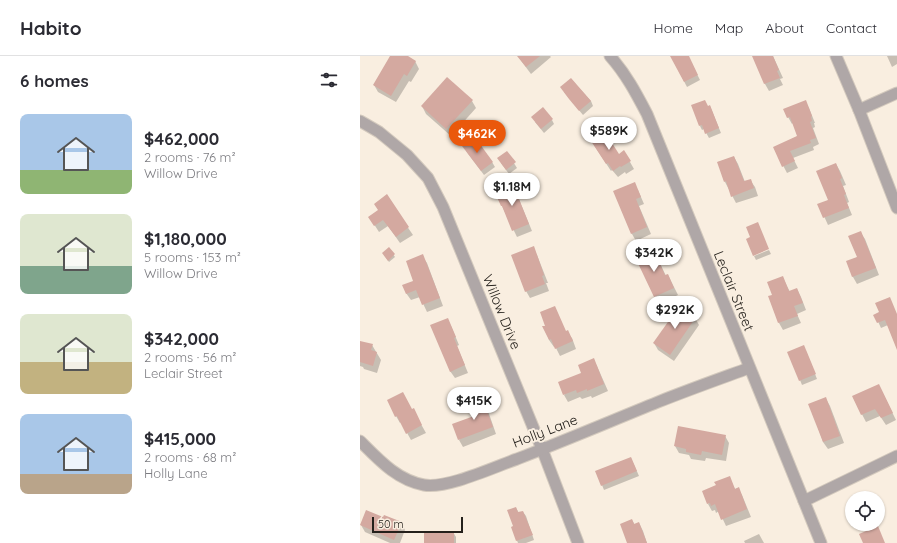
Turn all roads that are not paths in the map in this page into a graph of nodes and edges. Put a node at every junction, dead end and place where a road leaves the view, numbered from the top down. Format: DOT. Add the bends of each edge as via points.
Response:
graph roads {
  1 [pos="610,56"];
  2 [pos="836,56"];
  3 [pos="897,93"];
  4 [pos="859,110"];
  5 [pos="360,121"];
  6 [pos="897,208"];
  7 [pos="749,368"];
  8 [pos="360,441"];
  9 [pos="542,449"];
  10 [pos="897,456"];
  11 [pos="804,501"];
  12 [pos="578,543"];
  13 [pos="821,543"];
  1 -- 7 [label="street, Leclair Street" via="632,86 647,114"];
  2 -- 4 [label="street"];
  3 -- 4 [label="street"];
  4 -- 6 [label="street"];
  5 -- 9 [label="street, Willow Drive" via="379,132 407,155 428,178 443,207"];
  7 -- 9 [label="street, Holly Lane"];
  7 -- 11 [label="street, Leclair Street"];
  8 -- 9 [label="street, Holly Lane" via="386,466 405,479 425,485 444,484 464,478"];
  9 -- 12 [label="street, Willow Drive"];
  10 -- 11 [label="street"];
  11 -- 13 [label="street, Leclair Street"];
}
